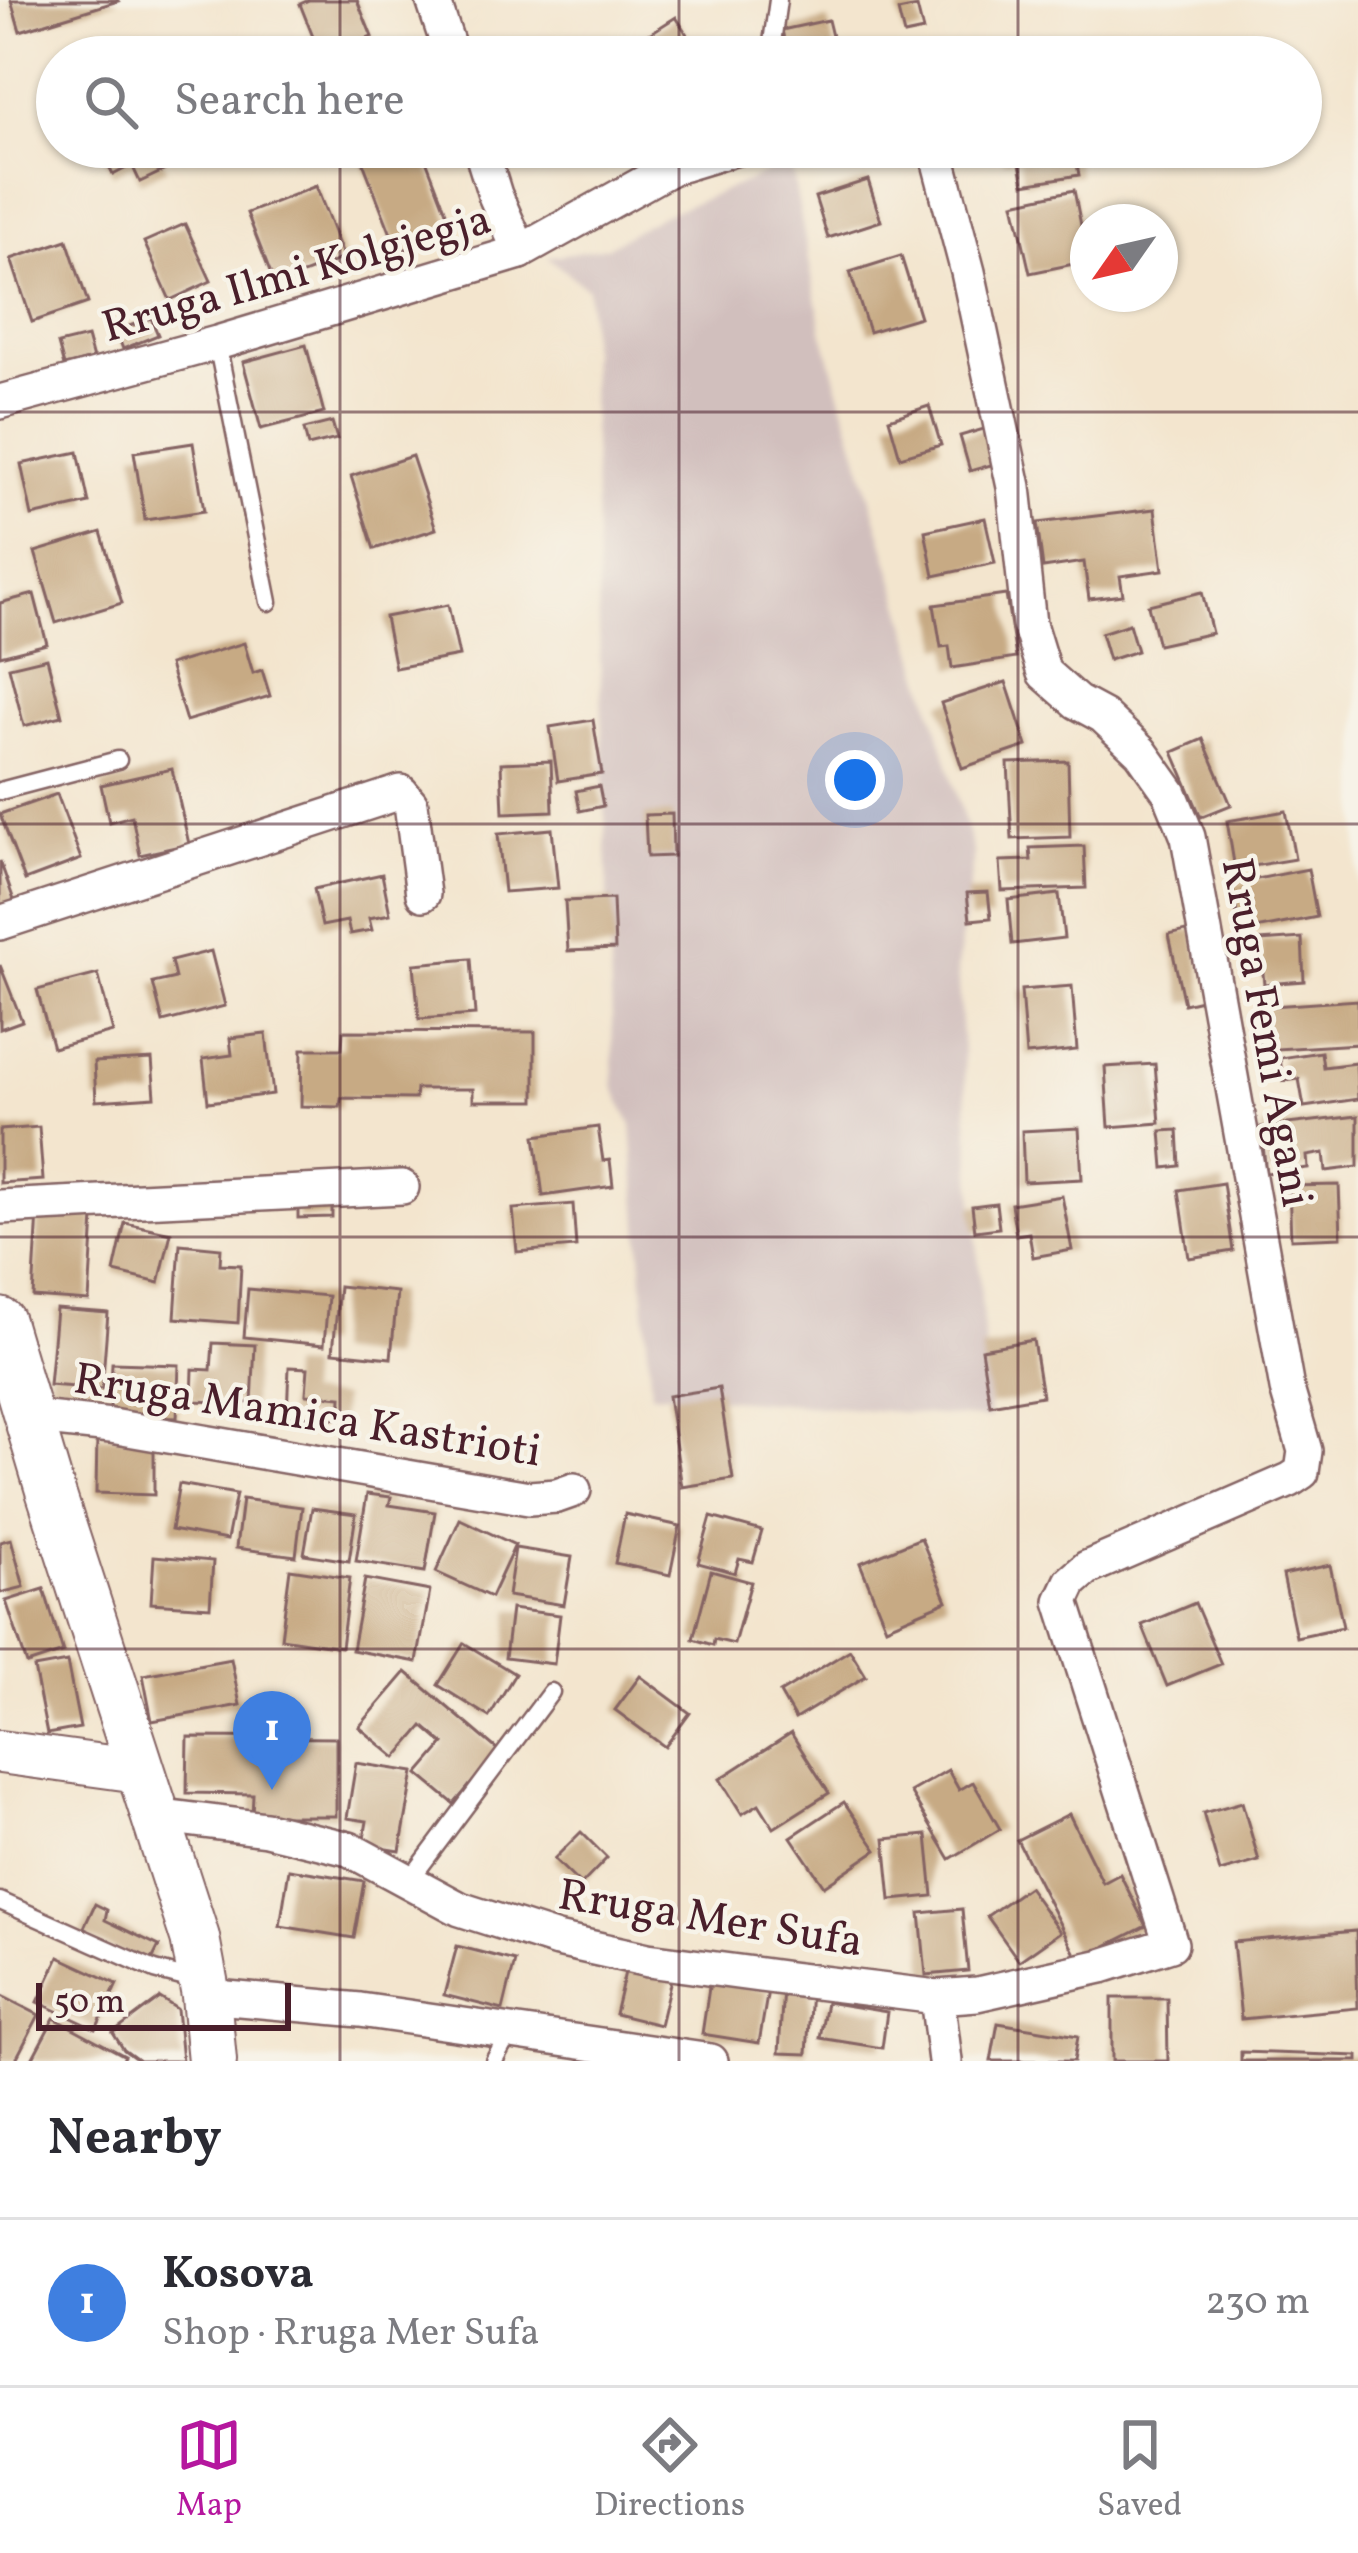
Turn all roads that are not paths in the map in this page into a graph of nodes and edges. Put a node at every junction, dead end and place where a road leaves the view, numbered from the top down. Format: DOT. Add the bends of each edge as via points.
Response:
graph roads {
  1 [pos="433,0"];
  2 [pos="778,0"];
  3 [pos="445,36"];
  4 [pos="773,36"];
  5 [pos="487,168"];
  6 [pos="671,168"];
  7 [pos="941,168"];
  8 [pos="520,252"];
  9 [pos="218,343"];
  10 [pos="0,402"];
  11 [pos="269,602"];
  12 [pos="118,760"];
  13 [pos="0,790"];
  14 [pos="423,893"];
  15 [pos="0,923"];
  16 [pos="402,1186"];
  17 [pos="0,1207"];
  18 [pos="0,1322"];
  19 [pos="28,1417"];
  20 [pos="574,1490"];
  21 [pos="551,1693"];
  22 [pos="0,1752"];
  23 [pos="147,1793"];
  24 [pos="410,1880"];
  25 [pos="0,1901"];
  26 [pos="1171,1944"];
  27 [pos="205,1989"];
  28 [pos="937,1996"];
  29 [pos="502,2046"];
  30 [pos="212,2061"];
  31 [pos="711,2061"];
  32 [pos="945,2061"];
  1 -- 3 [label="street"];
  2 -- 4 [label="lane"];
  5 -- 8 [label="street"];
  6 -- 8 [label="street, Rruga Ilmi Kolgjegja"];
  7 -- 26 [label="street, Rruga Femi Agani" via="1014,487 1029,624 1044,673 1141,752 1188,837 1287,1389 1305,1451 1302,1472 1087,1568 1062,1601"];
  8 -- 9 [label="street, Rruga Ilmi Kolgjegja"];
  9 -- 10 [label="street, Rruga Ilmi Kolgjegja"];
  9 -- 11 [label="lane"];
  12 -- 13 [label="lane"];
  14 -- 15 [label="street" via="411,804 401,792"];
  16 -- 17 [label="street"];
  18 -- 19 [label="main road"];
  19 -- 20 [label="street, Rruga Mamica Kastrioti" via="529,1498"];
  19 -- 23 [label="main road"];
  21 -- 24 [label="lane"];
  22 -- 23 [label="street"];
  23 -- 24 [label="street, Rruga Mer Sufa" via="350,1849"];
  23 -- 27 [label="main road"];
  24 -- 28 [label="street, Rruga Mer Sufa" via="460,1909 557,1940 648,1960"];
  25 -- 27 [label="lane"];
  26 -- 28 [label="street, Rruga Mer Sufa" via="1082,1971"];
  27 -- 29 [label="street" via="360,2010"];
  27 -- 30 [label="main road"];
  28 -- 32 [label="street"];
  29 -- 31 [label="street"];
}
